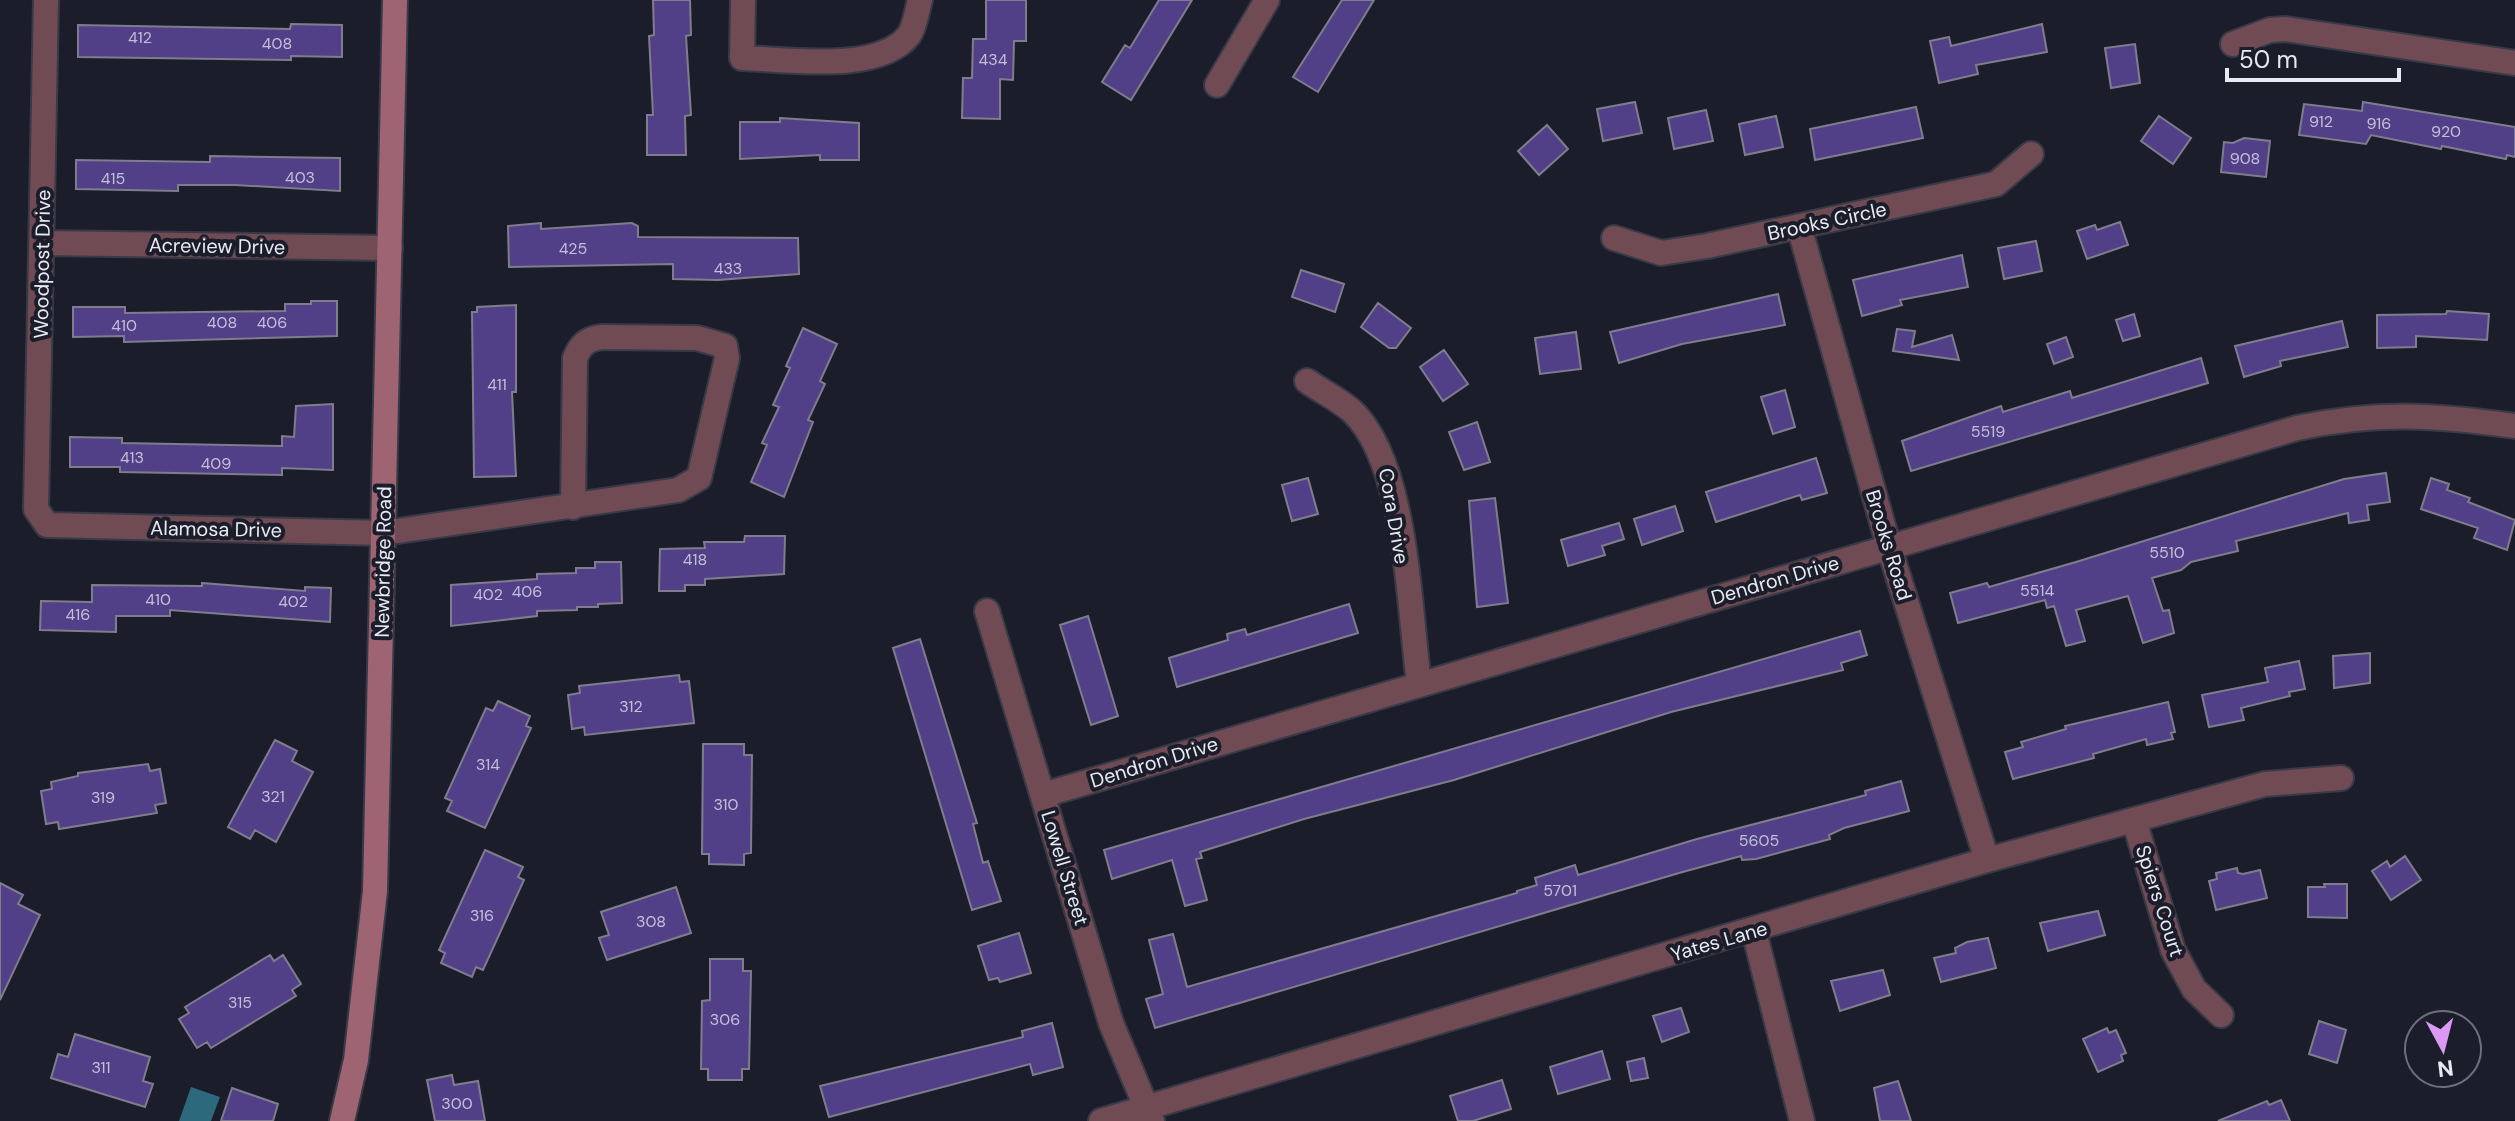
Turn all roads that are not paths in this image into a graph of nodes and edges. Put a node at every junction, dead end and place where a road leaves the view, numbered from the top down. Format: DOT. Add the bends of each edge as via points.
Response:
graph roads {
  1 [pos="46,0"];
  2 [pos="395,0"];
  3 [pos="743,0"];
  4 [pos="920,0"];
  5 [pos="1267,0"];
  6 [pos="2233,44"];
  7 [pos="2515,63"];
  8 [pos="1217,85"];
  9 [pos="2031,154"];
  10 [pos="1799,226"];
  11 [pos="1614,238"];
  12 [pos="44,243"];
  13 [pos="390,248"];
  14 [pos="1307,381"];
  15 [pos="2515,426"];
  16 [pos="573,507"];
  17 [pos="47,525"];
  18 [pos="384,533"];
  19 [pos="1889,547"];
  20 [pos="987,611"];
  21 [pos="1419,683"];
  22 [pos="2341,778"];
  23 [pos="1043,795"];
  24 [pos="2134,820"];
  25 [pos="1987,860"];
  26 [pos="1754,931"];
  27 [pos="2221,1015"];
  28 [pos="1151,1113"];
  29 [pos="342,1121"];
  30 [pos="1101,1121"];
  31 [pos="1802,1121"];
  1 -- 12 [label="street, Woodpost Drive"];
  2 -- 13 [label="street, Newbridge Road"];
  3 -- 4 [label="street" via="742,58 840,60 887,54 910,34"];
  5 -- 8 [label="street"];
  6 -- 7 [label="street" via="2286,29"];
  9 -- 10 [label="street, Brooks Circle" via="1996,184"];
  10 -- 11 [label="street, Brooks Circle" via="1661,253"];
  10 -- 19 [label="street, Brooks Road"];
  12 -- 13 [label="street, Acreview Drive"];
  12 -- 17 [label="street, Woodpost Drive" via="36,509"];
  13 -- 18 [label="street, Newbridge Road"];
  14 -- 21 [label="street, Cora Drive" via="1352,411 1382,454 1399,527"];
  15 -- 19 [label="street, Dendron Drive" via="2411,414 2338,419"];
  16 -- 16 [label="street, Alamosa Drive" via="678,490 699,478 727,358 725,346 697,338 602,337 580,346 575,358"];
  16 -- 18 [label="street, Alamosa Drive"];
  17 -- 18 [label="street, Alamosa Drive"];
  18 -- 29 [label="street, Newbridge Road" via="375,891 356,1060"];
  19 -- 21 [label="street, Dendron Drive"];
  19 -- 25 [label="street, Brooks Road"];
  20 -- 23 [label="street, Lowell Street"];
  21 -- 23 [label="street, Dendron Drive"];
  22 -- 24 [label="street, Yates Lane" via="2265,784"];
  23 -- 28 [label="street, Lowell Street" via="1111,1023"];
  24 -- 25 [label="street, Yates Lane"];
  24 -- 27 [label="street, Spiers Court" via="2173,950 2194,989"];
  25 -- 26 [label="street, Yates Lane"];
  26 -- 28 [label="street, Yates Lane"];
  26 -- 31 [label="street"];
  28 -- 30 [label="street, Yates Lane"];
}
